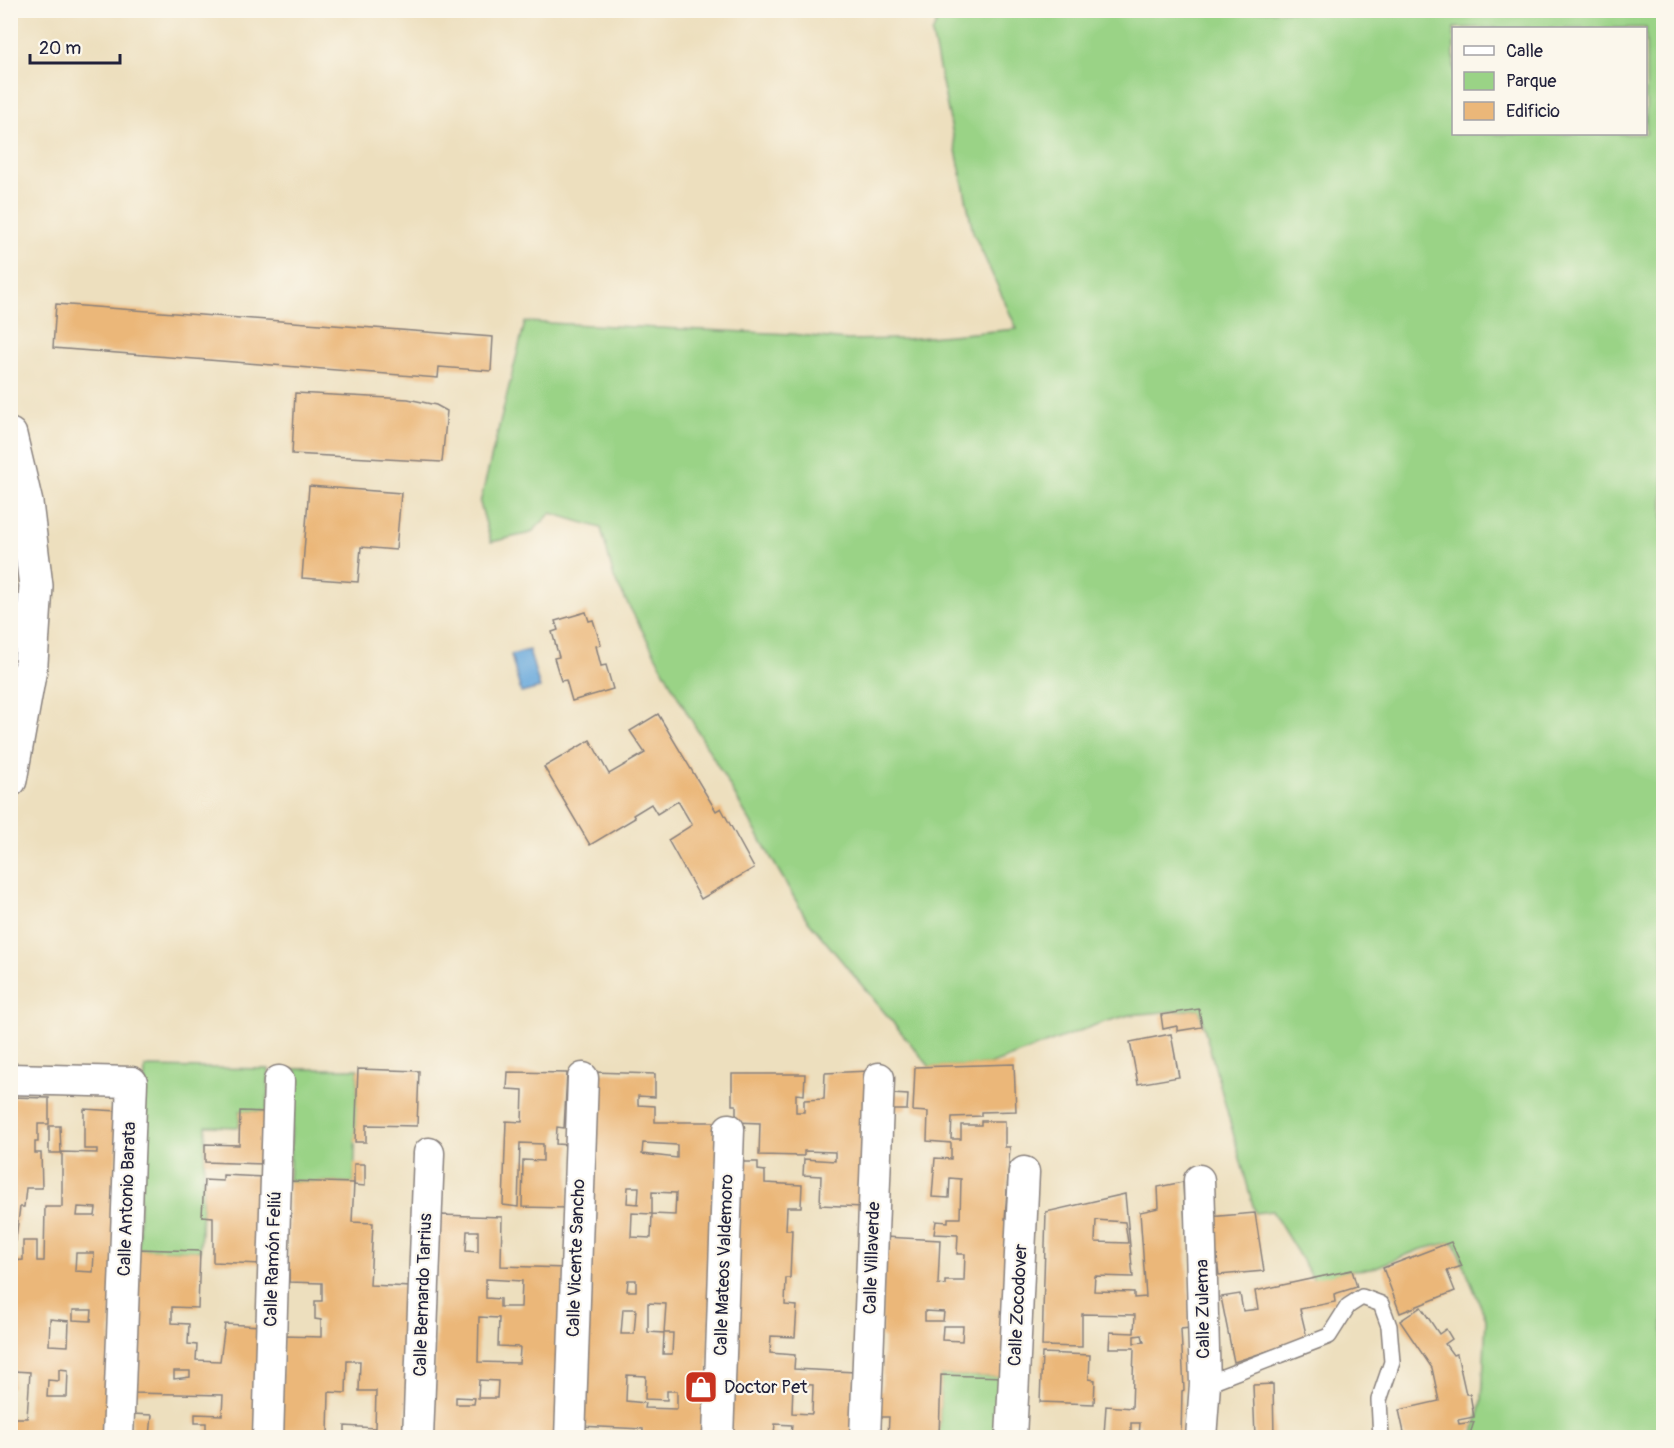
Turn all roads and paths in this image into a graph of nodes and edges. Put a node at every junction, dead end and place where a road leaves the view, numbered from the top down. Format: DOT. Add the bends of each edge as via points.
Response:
graph roads {
  1 [pos="10,435"];
  2 [pos="10,780"];
  3 [pos="583,1078"];
  4 [pos="879,1078"];
  5 [pos="10,1079"];
  6 [pos="279,1081"];
  7 [pos="729,1129"];
  8 [pos="429,1153"];
  9 [pos="1024,1172"];
  10 [pos="1200,1180"];
  11 [pos="1221,1383"];
  12 [pos="118,1437"];
  13 [pos="267,1437"];
  14 [pos="418,1437"];
  15 [pos="570,1437"];
  16 [pos="718,1437"];
  17 [pos="865,1437"];
  18 [pos="1011,1437"];
  19 [pos="1201,1437"];
  20 [pos="1381,1437"];
  1 -- 2 [label="street" via="26,503 36,586 31,663"];
  3 -- 15 [label="street, Calle Vicente Sancho"];
  4 -- 17 [label="street, Calle Villaverde"];
  5 -- 12 [label="street, Calle Antonio Barata" via="132,1082"];
  6 -- 13 [label="street, Calle Ramón Feliú"];
  7 -- 16 [label="street, Calle Mateos Valdemoro"];
  8 -- 14 [label="street, Calle Bernardo Tarrius"];
  9 -- 18 [label="street, Calle Zocodover"];
  10 -- 11 [label="street, Calle Zulema"];
  11 -- 19 [label="street, Calle Zulema"];
  11 -- 20 [label="lane" via="1329,1336 1348,1306 1362,1297 1381,1304 1389,1326 1392,1362 1379,1400"];
}
